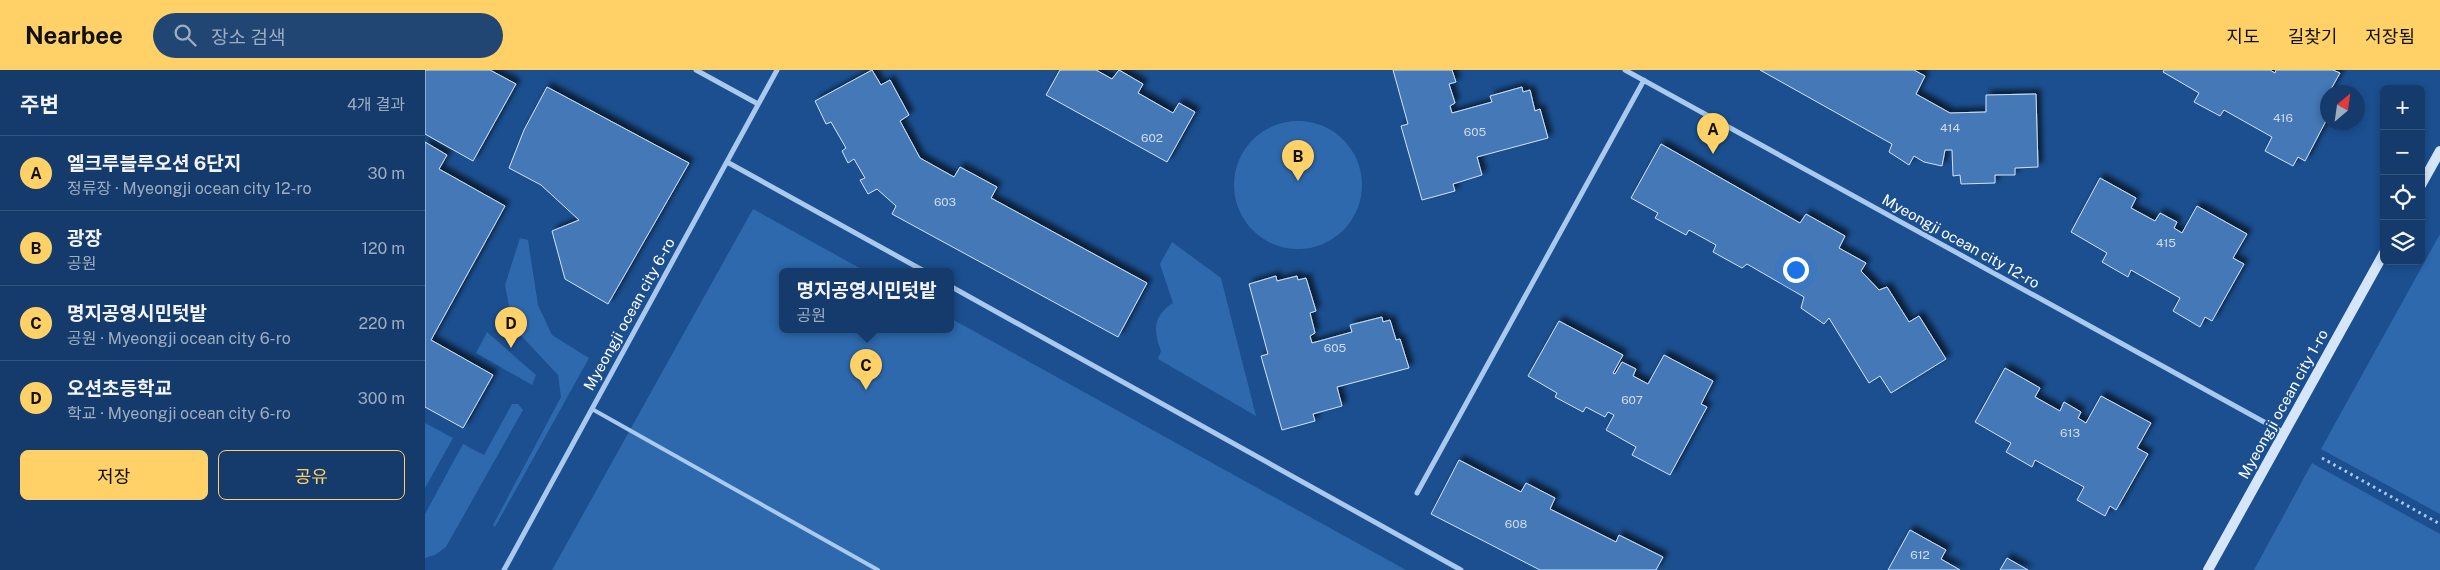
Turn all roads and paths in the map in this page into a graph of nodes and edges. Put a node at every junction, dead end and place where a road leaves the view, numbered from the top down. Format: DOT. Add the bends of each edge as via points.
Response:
graph roads {
  1 [pos="696,70"];
  2 [pos="777,70"];
  3 [pos="1625,70"];
  4 [pos="1644,80"];
  5 [pos="758,104"];
  6 [pos="2440,151"];
  7 [pos="727,162"];
  8 [pos="2425,178"];
  9 [pos="2380,260"];
  10 [pos="919,268"];
  11 [pos="954,288"];
  12 [pos="592,408"];
  13 [pos="2284,433"];
  14 [pos="2322,458"];
  15 [pos="1417,493"];
  16 [pos="2440,524"];
  17 [pos="504,570"];
  18 [pos="879,570"];
  19 [pos="1461,570"];
  20 [pos="2208,570"];
  1 -- 5 [label="street"];
  2 -- 5 [label="street, Myeongji ocean city 6-ro"];
  3 -- 4 [label="street, Myeongji ocean city 12-ro"];
  4 -- 13 [label="street, Myeongji ocean city 12-ro"];
  4 -- 15 [label="street"];
  5 -- 7 [label="street, Myeongji ocean city 6-ro"];
  6 -- 8 [label="main road"];
  7 -- 10 [label="street"];
  7 -- 12 [label="street, Myeongji ocean city 6-ro"];
  9 -- 13 [label="main road, Myeongji ocean city 1-ro"];
  11 -- 19 [label="street"];
  12 -- 17 [label="street, Myeongji ocean city 6-ro"];
  12 -- 18 [label="lane"];
  13 -- 20 [label="main road, Myeongji ocean city 1-ro"];
  14 -- 16 [label="path"];
}
